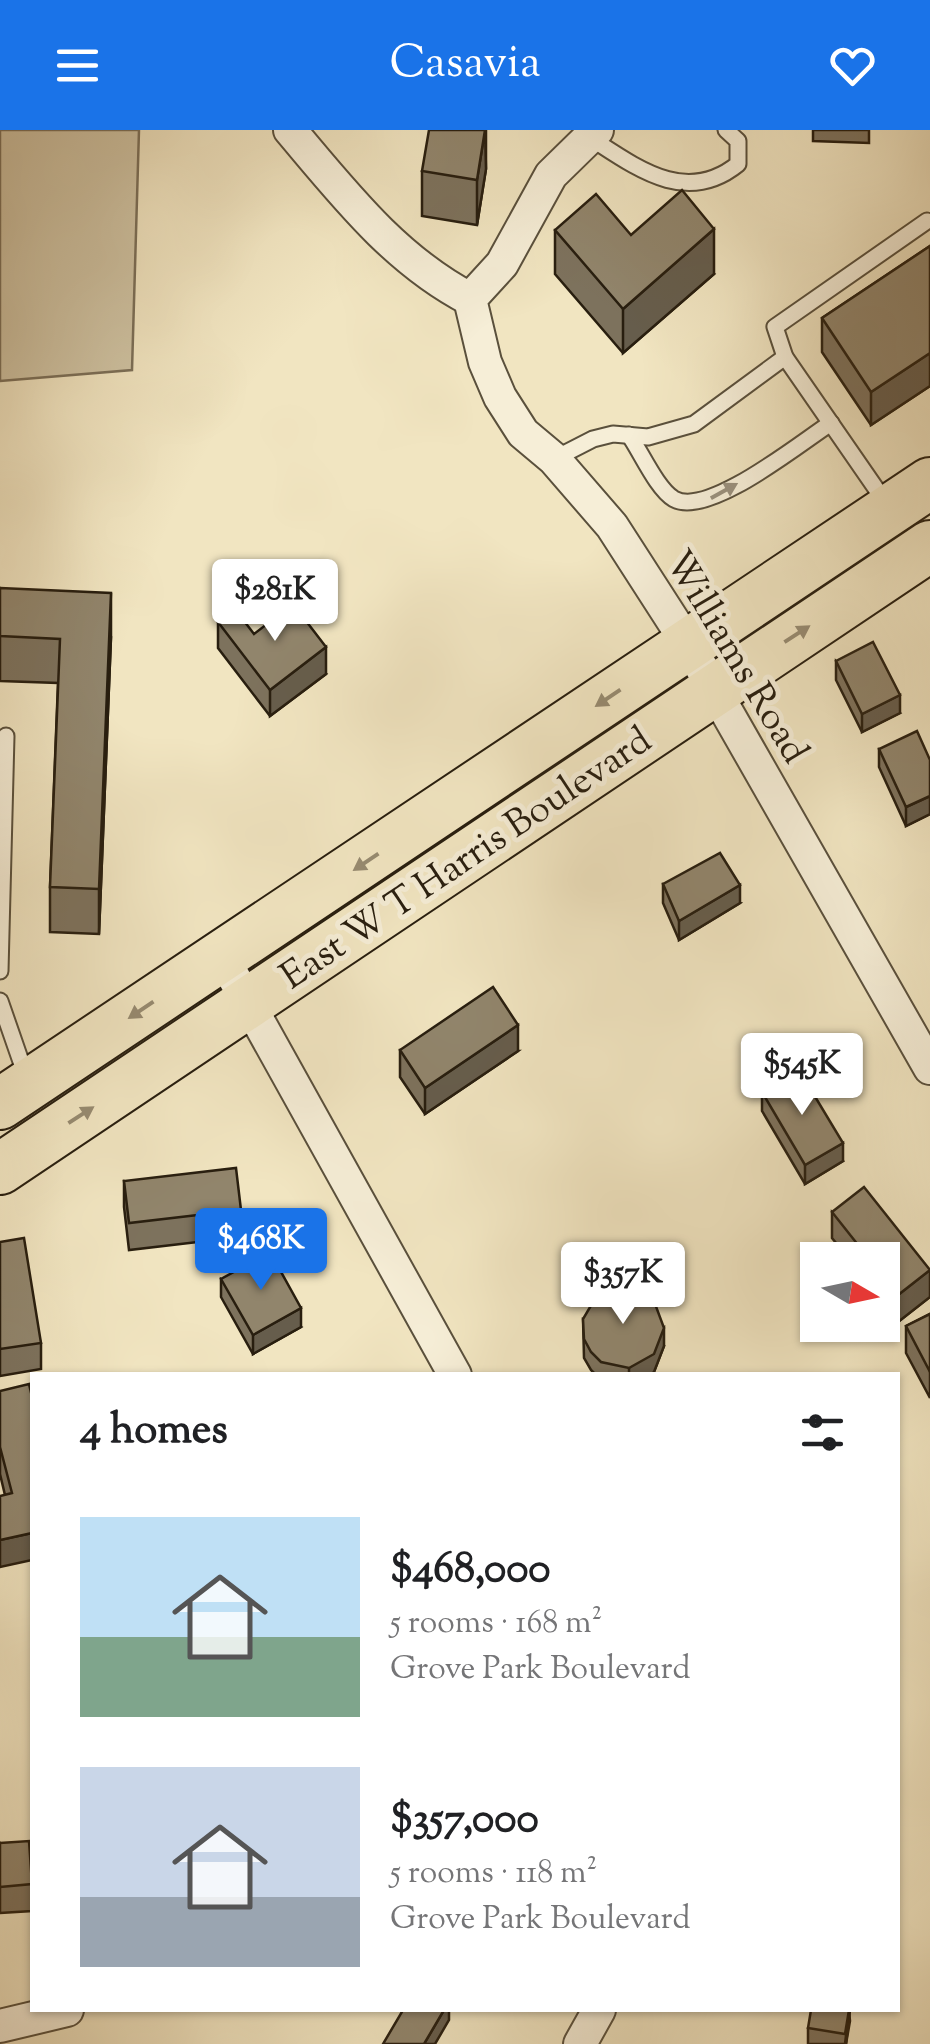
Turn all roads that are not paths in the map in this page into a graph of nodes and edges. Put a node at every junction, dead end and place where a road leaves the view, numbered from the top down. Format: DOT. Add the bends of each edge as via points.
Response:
graph roads {
  1 [pos="290,130"];
  2 [pos="726,130"];
  3 [pos="593,134"];
  4 [pos="928,221"];
  5 [pos="470,298"];
  6 [pos="785,357"];
  7 [pos="830,423"];
  8 [pos="629,435"];
  9 [pos="554,459"];
  10 [pos="910,496"];
  11 [pos="930,546"];
  12 [pos="688,644"];
  13 [pos="715,688"];
  14 [pos="6,736"];
  15 [pos="222,956"];
  16 [pos="0,971"];
  17 [pos="0,1001"];
  18 [pos="247,1002"];
  19 [pos="930,1068"];
  20 [pos="14,1094"];
  21 [pos="0,1169"];
  22 [pos="453,1372"];
  23 [pos="59,2012"];
  24 [pos="598,2012"];
  25 [pos="0,2026"];
  26 [pos="580,2044"];
  1 -- 5 [label="street" via="396,249 426,276"];
  2 -- 3 [label="lane" via="738,141 738,164 716,182 644,173"];
  3 -- 5 [label="street" via="551,175 502,264"];
  4 -- 6 [label="lane" via="775,327"];
  5 -- 9 [label="street, Williams Road" via="500,398 523,433"];
  6 -- 7 [label="lane"];
  6 -- 8 [label="lane" via="694,424 648,437"];
  8 -- 7 [label="lane, one-way" via="672,498 694,504 718,496"];
  7 -- 10 [label="lane"];
  8 -- 9 [label="lane" via="593,439"];
  9 -- 12 [label="street, Williams Road" via="612,526"];
  10 -- 12 [label="main road, East W T Harris Boulevard"];
  13 -- 11 [label="main road, East W T Harris Boulevard, one-way"];
  12 -- 13 [label="street, Williams Road"];
  12 -- 15 [label="main road, East W T Harris Boulevard, one-way"];
  13 -- 18 [label="main road, East W T Harris Boulevard"];
  13 -- 19 [label="street, Williams Road"];
  14 -- 16 [label="lane"];
  15 -- 18 [label="street"];
  15 -- 20 [label="main road, East W T Harris Boulevard, one-way"];
  17 -- 20 [label="lane"];
  21 -- 18 [label="main road, East W T Harris Boulevard, one-way"];
  18 -- 22 [label="street"];
  23 -- 25 [label="street"];
  24 -- 26 [label="street"];
}
